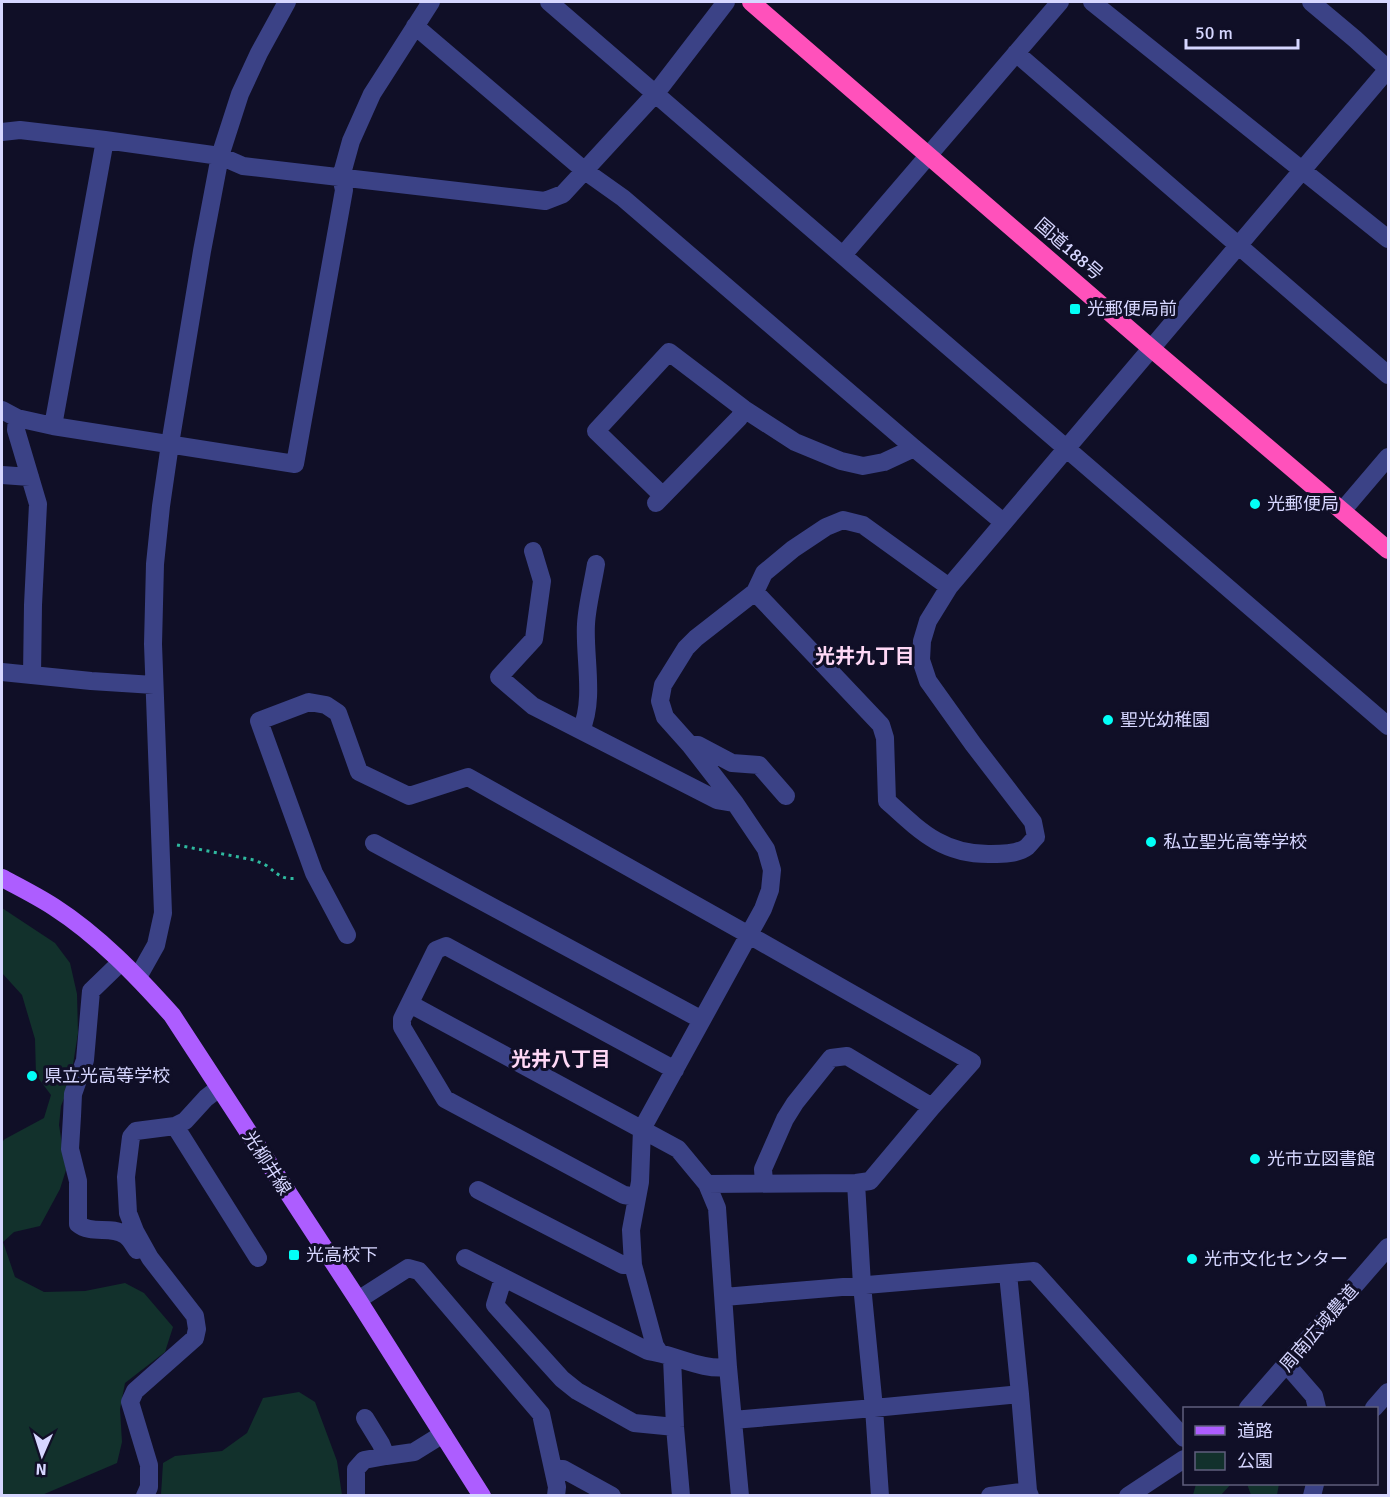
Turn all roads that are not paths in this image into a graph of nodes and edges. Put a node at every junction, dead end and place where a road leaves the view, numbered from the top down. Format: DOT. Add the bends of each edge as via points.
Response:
graph roads {
  1 [pos="287,2"];
  2 [pos="431,2"];
  3 [pos="549,2"];
  4 [pos="726,2"];
  5 [pos="751,2"];
  6 [pos="1060,2"];
  7 [pos="1092,2"];
  8 [pos="1311,2"];
  9 [pos="415,26"];
  10 [pos="1016,53"];
  11 [pos="1389,69"];
  12 [pos="656,93"];
  13 [pos="2,132"];
  14 [pos="105,140"];
  15 [pos="928,155"];
  16 [pos="220,156"];
  17 [pos="1303,170"];
  18 [pos="585,171"];
  19 [pos="340,177"];
  20 [pos="1389,239"];
  21 [pos="1238,246"];
  22 [pos="843,255"];
  23 [pos="1152,349"];
  24 [pos="1389,375"];
  25 [pos="744,409"];
  26 [pos="9,414"];
  27 [pos="53,426"];
  28 [pos="170,444"];
  29 [pos="914,448"];
  30 [pos="1067,449"];
  31 [pos="1389,457"];
  32 [pos="2,475"];
  33 [pos="30,477"];
  34 [pos="1342,511"];
  35 [pos="1003,522"];
  36 [pos="1389,550"];
  37 [pos="533,551"];
  38 [pos="596,564"];
  39 [pos="949,587"];
  40 [pos="755,592"];
  41 [pos="2,672"];
  42 [pos="32,675"];
  43 [pos="154,685"];
  44 [pos="1389,726"];
  45 [pos="581,730"];
  46 [pos="690,745"];
  47 [pos="786,796"];
  48 [pos="735,803"];
  49 [pos="374,843"];
  50 [pos="2,878"];
  51 [pos="347,935"];
  52 [pos="749,935"];
  53 [pos="121,962"];
  54 [pos="138,977"];
  55 [pos="410,1004"];
  56 [pos="702,1020"];
  57 [pos="675,1070"];
  58 [pos="219,1088"];
  59 [pos="932,1107"];
  60 [pos="175,1126"];
  61 [pos="642,1129"];
  62 [pos="764,1183"];
  63 [pos="856,1183"];
  64 [pos="707,1184"];
  65 [pos="478,1190"];
  66 [pos="637,1197"];
  67 [pos="1388,1250"];
  68 [pos="150,1258"];
  69 [pos="258,1258"];
  70 [pos="465,1258"];
  71 [pos="633,1265"];
  72 [pos="1008,1274"];
  73 [pos="503,1279"];
  74 [pos="862,1285"];
  75 [pos="724,1297"];
  76 [pos="358,1300"];
  77 [pos="666,1355"];
  78 [pos="1287,1365"];
  79 [pos="728,1367"];
  80 [pos="1389,1392"];
  81 [pos="1020,1394"];
  82 [pos="1249,1407"];
  83 [pos="1317,1407"];
  84 [pos="1375,1407"];
  85 [pos="874,1408"];
  86 [pos="365,1418"];
  87 [pos="733,1420"];
  88 [pos="675,1427"];
  89 [pos="443,1434"];
  90 [pos="1183,1436"];
  91 [pos="386,1456"];
  92 [pos="1183,1460"];
  93 [pos="553,1469"];
  94 [pos="1029,1493"];
  95 [pos="145,1496"];
  96 [pos="357,1496"];
  97 [pos="482,1496"];
  98 [pos="556,1496"];
  99 [pos="612,1496"];
  100 [pos="681,1496"];
  101 [pos="740,1496"];
  102 [pos="880,1496"];
  103 [pos="990,1496"];
  104 [pos="1128,1496"];
  1 -- 16 [label="street" via="240,94"];
  2 -- 9 [label="street"];
  3 -- 12 [label="street"];
  4 -- 12 [label="street"];
  5 -- 15 [label="highway, 国道188号"];
  6 -- 10 [label="street"];
  7 -- 17 [label="street"];
  8 -- 11 [label="street"];
  9 -- 18 [label="street"];
  9 -- 19 [label="street" via="372,94"];
  10 -- 15 [label="street"];
  10 -- 21 [label="street"];
  11 -- 17 [label="street"];
  12 -- 18 [label="street"];
  12 -- 22 [label="street"];
  13 -- 14 [label="street" via="20,130"];
  14 -- 16 [label="street"];
  14 -- 27 [label="street"];
  15 -- 22 [label="street"];
  15 -- 23 [label="highway, 国道188号"];
  16 -- 19 [label="street" via="243,166"];
  16 -- 28 [label="street"];
  17 -- 20 [label="street"];
  17 -- 21 [label="street"];
  18 -- 19 [label="street" via="563,194 545,201"];
  18 -- 29 [label="street" via="632,205"];
  19 -- 28 [label="street" via="344,190 295,464"];
  21 -- 23 [label="street"];
  21 -- 24 [label="street"];
  22 -- 30 [label="street"];
  23 -- 30 [label="street"];
  23 -- 34 [label="highway, 国道188号"];
  25 -- 25 [label="street" via="669,352 596,431 660,499 740,418"];
  25 -- 29 [label="street" via="795,442 841,461 863,466 884,462"];
  26 -- 27 [label="street"];
  26 -- 33 [label="street"];
  27 -- 28 [label="street"];
  28 -- 43 [label="street" via="155,564"];
  29 -- 35 [label="street"];
  30 -- 35 [label="street"];
  30 -- 44 [label="street"];
  31 -- 34 [label="street"];
  32 -- 33 [label="street"];
  33 -- 42 [label="street" via="38,504"];
  34 -- 36 [label="highway, 国道188号"];
  35 -- 39 [label="street"];
  37 -- 45 [label="street" via="542,581 534,639 499,677 533,706"];
  38 -- 45 [label="street" via="586,623 586,719"];
  39 -- 40 [label="street" via="863,525 843,520 793,549 764,573"];
  39 -- 40 [label="street" via="928,621 921,660 928,681 1033,822 1036,837 1025,849 1005,854 952,850 918,830 887,801 881,725"];
  40 -- 46 [label="street" via="686,648 663,685 660,700 665,717"];
  41 -- 42 [label="street"];
  42 -- 43 [label="street"];
  43 -- 54 [label="street" via="163,913 156,945"];
  45 -- 48 [label="street" via="717,800"];
  46 -- 47 [label="street" via="698,745 732,762 759,765"];
  46 -- 48 [label="street"];
  48 -- 52 [label="street" via="766,849 772,870 770,891"];
  49 -- 56 [label="street"];
  50 -- 53 [label="main road, 光柳井線" via="54,907"];
  51 -- 52 [label="street" via="314,873 259,721 309,702 326,705 338,713 359,772 409,795 468,777"];
  52 -- 56 [label="street"];
  52 -- 59 [label="street" via="972,1062"];
  53 -- 54 [label="main road, 光柳井線"];
  53 -- 68 [label="street" via="91,991 85,1060 73,1094 70,1149 78,1181 78,1224 126,1235 142,1257"];
  54 -- 58 [label="main road, 光柳井線" via="172,1015"];
  55 -- 57 [label="street" via="436,950 446,946"];
  55 -- 61 [label="street"];
  55 -- 66 [label="street" via="402,1027 445,1099 624,1195"];
  56 -- 57 [label="street"];
  57 -- 61 [label="street"];
  58 -- 60 [label="street"];
  58 -- 76 [label="main road, 光柳井線"];
  59 -- 62 [label="street" via="846,1056 831,1058 785,1119 763,1169"];
  59 -- 63 [label="street" via="870,1181"];
  60 -- 68 [label="street" via="136,1131 131,1137 126,1178 128,1213"];
  60 -- 69 [label="street"];
  61 -- 64 [label="street" via="678,1149"];
  61 -- 66 [label="street"];
  62 -- 63 [label="street"];
  62 -- 64 [label="street"];
  63 -- 74 [label="street"];
  64 -- 75 [label="street" via="717,1208"];
  65 -- 71 [label="street" via="623,1265"];
  66 -- 71 [label="street" via="631,1230"];
  67 -- 78 [label="street, 周南広域農道"];
  68 -- 95 [label="street" via="195,1316 197,1329 195,1338 135,1391 130,1402 149,1465"];
  70 -- 73 [label="street"];
  71 -- 77 [label="street" via="656,1346"];
  72 -- 74 [label="street"];
  72 -- 81 [label="street"];
  72 -- 90 [label="street" via="1034,1271"];
  73 -- 77 [label="street" via="648,1351"];
  73 -- 88 [label="street" via="495,1305 561,1379 634,1423"];
  74 -- 75 [label="street"];
  74 -- 85 [label="street"];
  75 -- 79 [label="street"];
  76 -- 89 [label="main road, 光柳井線"];
  76 -- 93 [label="street" via="408,1268 419,1271 541,1414"];
  77 -- 79 [label="street"];
  77 -- 88 [label="street"];
  78 -- 82 [label="street, 周南広域農道"];
  78 -- 83 [label="street" via="1314,1396"];
  79 -- 87 [label="street"];
  80 -- 84 [label="street"];
  81 -- 85 [label="street"];
  81 -- 94 [label="street"];
  85 -- 87 [label="street"];
  85 -- 102 [label="street"];
  86 -- 91 [label="street"];
  87 -- 101 [label="street"];
  88 -- 100 [label="street"];
  89 -- 91 [label="street" via="414,1452"];
  89 -- 97 [label="main road, 光柳井線"];
  91 -- 96 [label="street" via="364,1460 356,1468"];
  92 -- 104 [label="street"];
  93 -- 98 [label="street"];
  93 -- 99 [label="street" via="563,1469"];
  94 -- 103 [label="street"];
}
